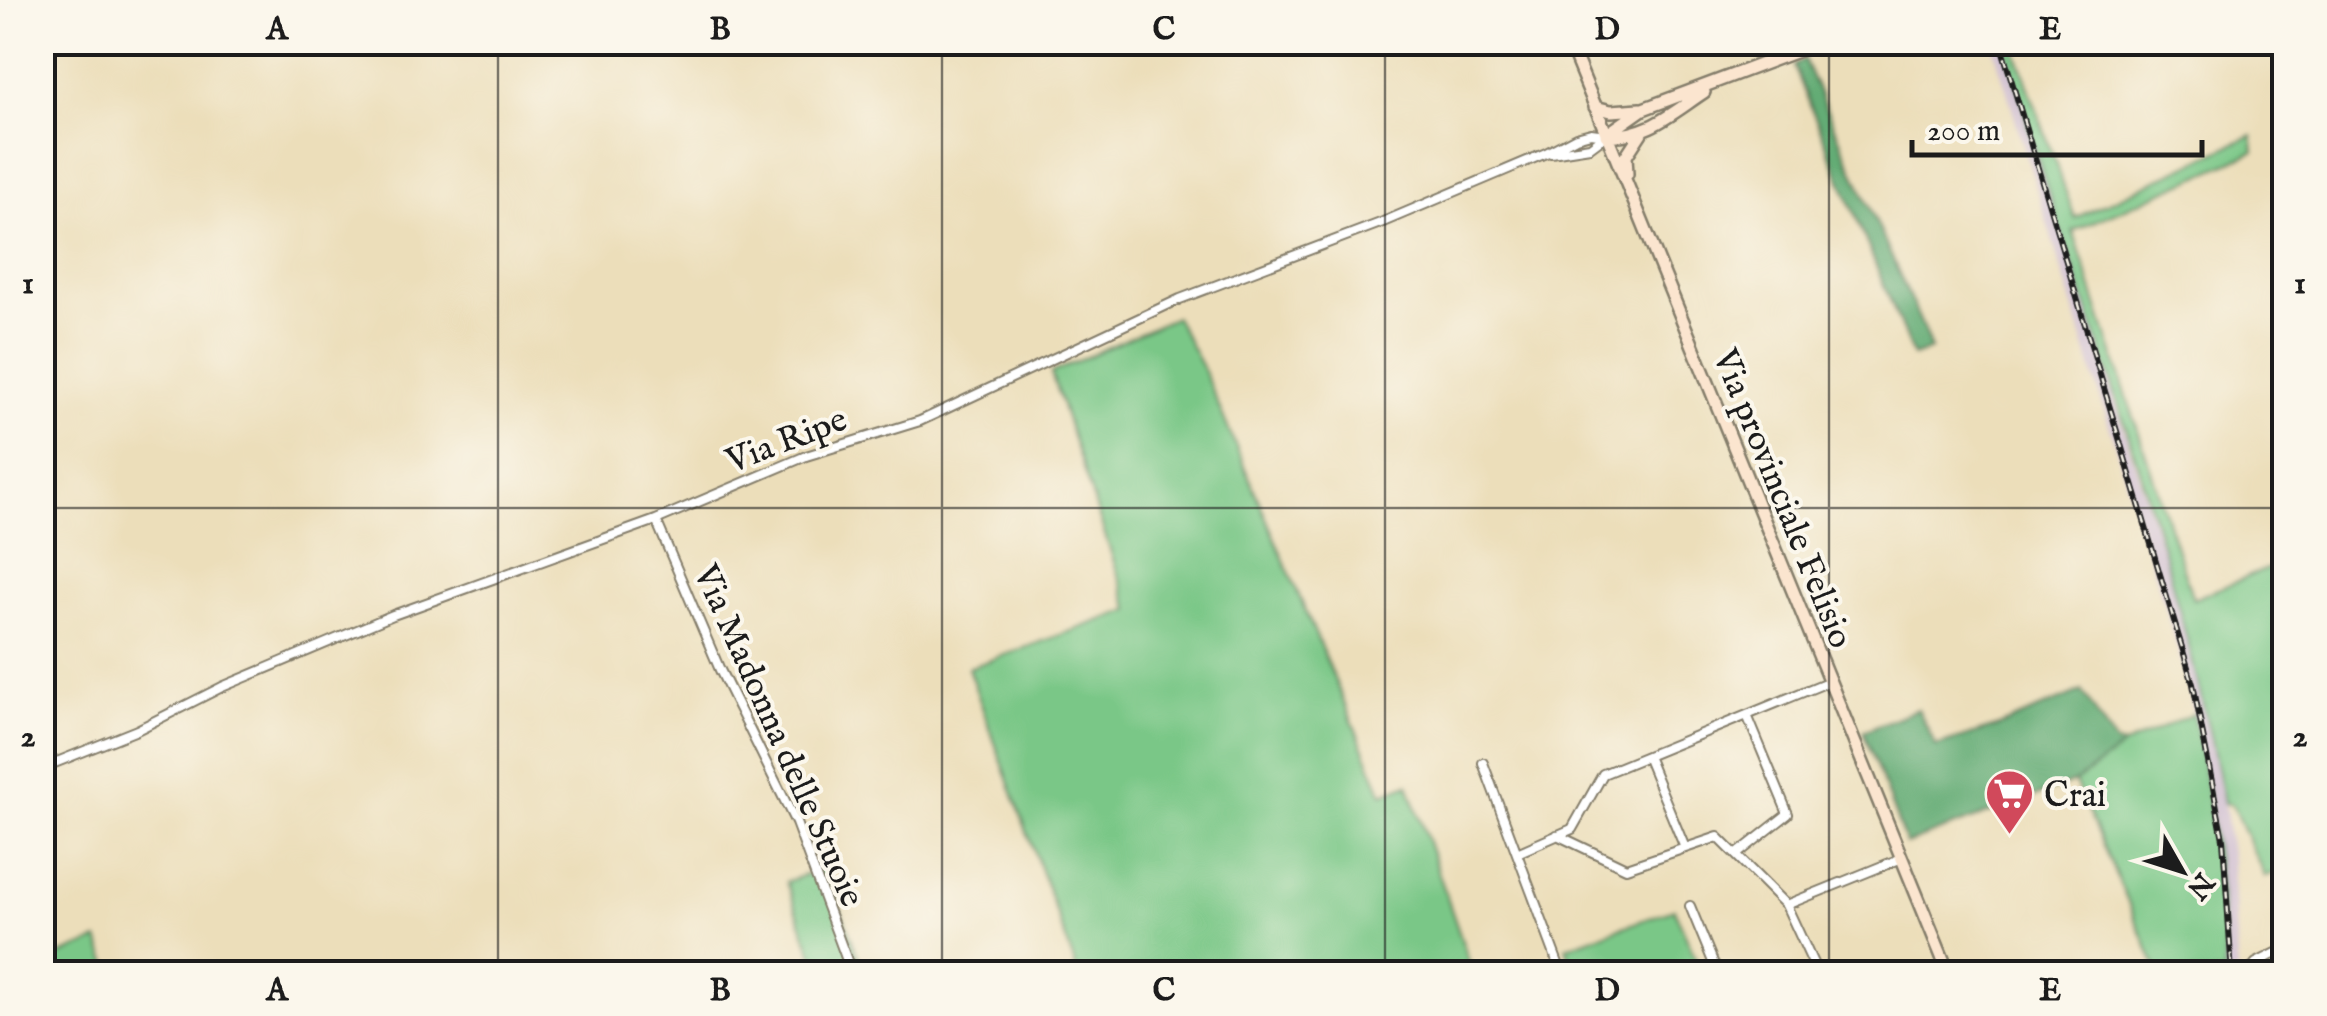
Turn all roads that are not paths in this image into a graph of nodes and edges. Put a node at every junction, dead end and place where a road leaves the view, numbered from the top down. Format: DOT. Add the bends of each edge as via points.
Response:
graph roads {
  1 [pos="1569,42"];
  2 [pos="1821,42"];
  3 [pos="1720,82"];
  4 [pos="1595,106"];
  5 [pos="1643,108"];
  6 [pos="1641,132"];
  7 [pos="1606,135"];
  8 [pos="1636,207"];
  9 [pos="656,520"];
  10 [pos="1830,682"];
  11 [pos="1747,715"];
  12 [pos="1647,756"];
  13 [pos="1483,763"];
  14 [pos="42,768"];
  15 [pos="1557,836"];
  16 [pos="1685,848"];
  17 [pos="1516,853"];
  18 [pos="1736,854"];
  19 [pos="1902,858"];
  20 [pos="1786,905"];
  21 [pos="1690,906"];
  22 [pos="2284,948"];
  23 [pos="852,974"];
  24 [pos="1562,974"];
  25 [pos="1718,974"];
  26 [pos="1818,974"];
  27 [pos="1949,974"];
  28 [pos="2246,974"];
  1 -- 4 [label="main road, Via provinciale Felisio"];
  2 -- 3 [label="main road"];
  3 -- 5 [label="main road"];
  3 -- 6 [label="main road"];
  4 -- 5 [label="main road"];
  4 -- 7 [label="main road, Via provinciale Felisio"];
  5 -- 7 [label="main road"];
  6 -- 7 [label="main road"];
  6 -- 8 [label="main road" via="1626,156"];
  7 -- 8 [label="main road, Via provinciale Felisio"];
  7 -- 9 [label="street, Via Ripe" via="1576,137 1299,256 1180,299 920,422 806,456"];
  8 -- 10 [label="main road, Via provinciale Felisio"];
  9 -- 14 [label="street, Via Ripe" via="393,615"];
  9 -- 23 [label="street, Via Madonna delle Stuoie" via="796,823"];
  10 -- 11 [label="street"];
  10 -- 19 [label="main road, Via provinciale Felisio"];
  11 -- 12 [label="street"];
  11 -- 18 [label="street" via="1788,814"];
  12 -- 15 [label="street" via="1602,774 1572,829"];
  12 -- 16 [label="street"];
  13 -- 17 [label="street"];
  15 -- 16 [label="street" via="1626,868"];
  15 -- 17 [label="street"];
  16 -- 18 [label="street" via="1718,836"];
  17 -- 24 [label="street"];
  18 -- 20 [label="street"];
  19 -- 20 [label="street"];
  19 -- 27 [label="main road, Via provinciale Felisio"];
  20 -- 26 [label="street"];
  21 -- 25 [label="street"];
  22 -- 28 [label="street"];
}
